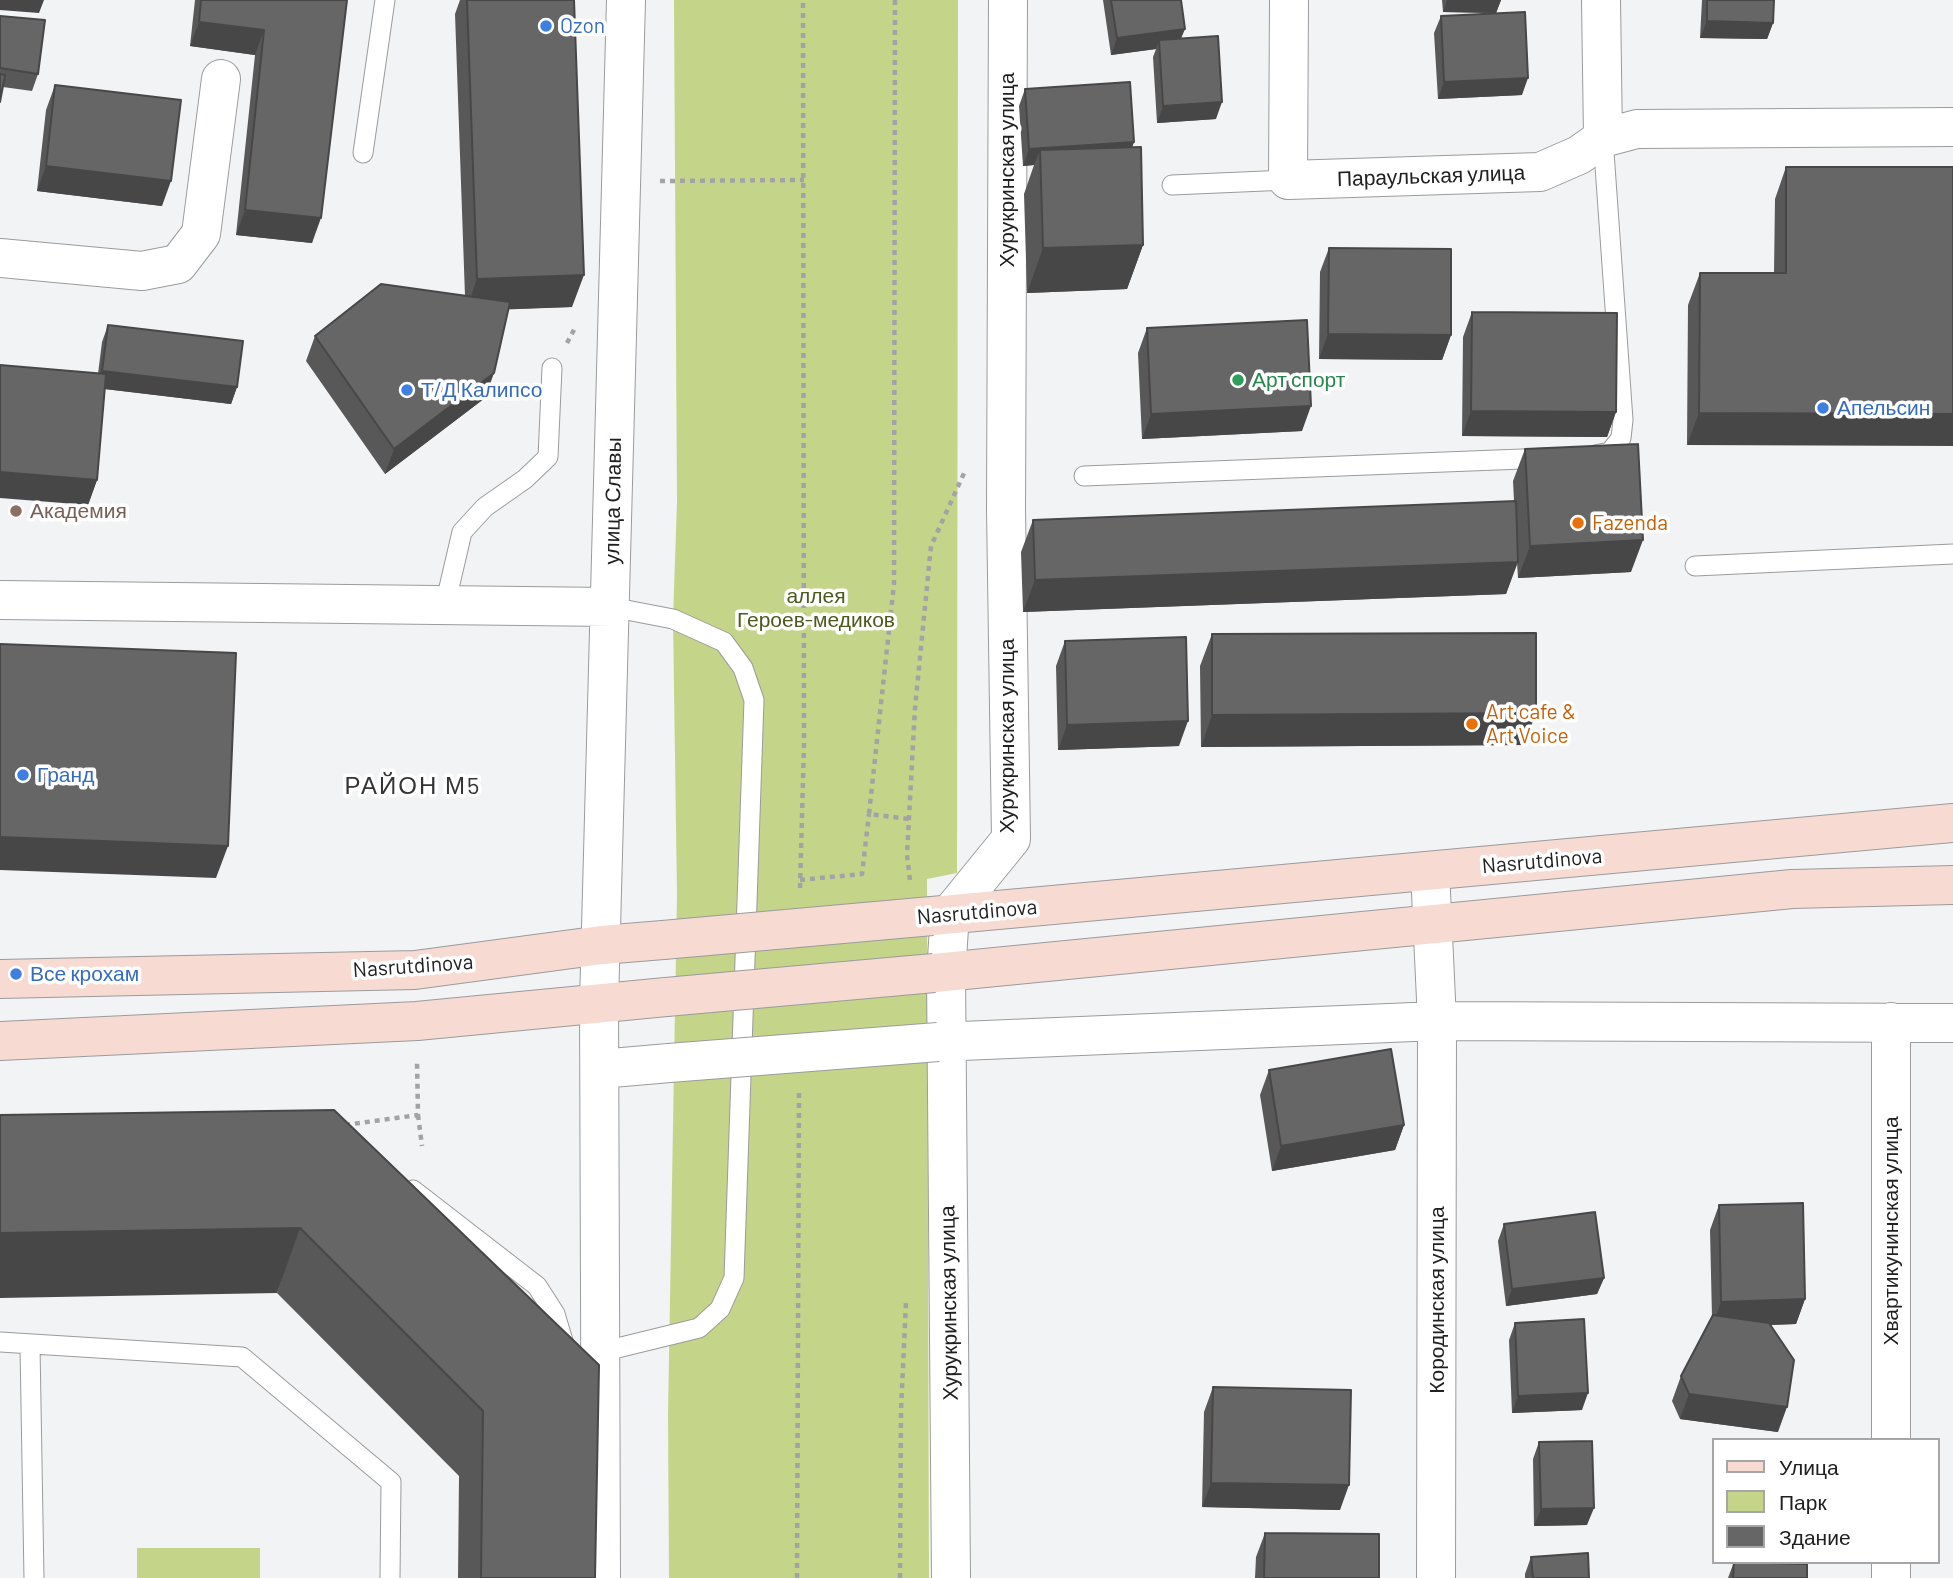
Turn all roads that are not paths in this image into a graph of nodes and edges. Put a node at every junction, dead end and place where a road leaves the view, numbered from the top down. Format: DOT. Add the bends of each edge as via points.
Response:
graph roads {
  1 [pos="385,0"];
  2 [pos="626,0"];
  3 [pos="1008,0"];
  4 [pos="1289,0"];
  5 [pos="1601,0"];
  6 [pos="221,79"];
  7 [pos="1953,127"];
  8 [pos="1603,138"];
  9 [pos="363,153"];
  10 [pos="1288,180"];
  11 [pos="1172,185"];
  12 [pos="0,258"];
  13 [pos="552,368"];
  14 [pos="1084,476"];
  15 [pos="1953,554"];
  16 [pos="1695,566"];
  17 [pos="0,600"];
  18 [pos="445,605"];
  19 [pos="611,607"];
  20 [pos="1953,822"];
  21 [pos="1430,871"];
  22 [pos="1953,885"];
  23 [pos="941,915"];
  24 [pos="1430,923"];
  25 [pos="602,944"];
  26 [pos="940,972"];
  27 [pos="0,979"];
  28 [pos="599,1003"];
  29 [pos="1437,1021"];
  30 [pos="1891,1023"];
  31 [pos="1953,1023"];
  32 [pos="0,1041"];
  33 [pos="942,1042"];
  34 [pos="600,1069"];
  35 [pos="394,1176"];
  36 [pos="0,1342"];
  37 [pos="30,1346"];
  38 [pos="584,1355"];
  39 [pos="1891,1438"];
  40 [pos="34,1578"];
  41 [pos="390,1578"];
  42 [pos="601,1578"];
  43 [pos="951,1578"];
  44 [pos="1436,1578"];
  1 -- 9 [label="lane"];
  2 -- 19 [label="street, улица Славы"];
  3 -- 23 [label="street, Хурукринская улица" via="1006,509 1011,839"];
  4 -- 10 [label="street"];
  5 -- 8 [label="street"];
  6 -- 12 [label="street" via="201,234 178,264 142,271"];
  7 -- 8 [label="street, Параульская улица" via="1637,129"];
  8 -- 10 [label="street, Параульская улица" via="1579,155 1540,172"];
  8 -- 14 [label="lane" via="1623,420 1622,438 1610,452 1586,457"];
  10 -- 11 [label="lane"];
  13 -- 18 [label="lane" via="548,457 485,507 462,533"];
  15 -- 16 [label="lane"];
  17 -- 18 [label="street"];
  18 -- 19 [label="street"];
  19 -- 25 [label="street, улица Славы"];
  19 -- 38 [label="lane" via="673,619 724,642 743,668 754,700 734,1278 720,1309 699,1328"];
  20 -- 21 [label="main road, Nasrutdinova"];
  21 -- 23 [label="main road, Nasrutdinova"];
  21 -- 24 [label="street, Кородинская улица"];
  22 -- 24 [label="main road" via="1792,889"];
  23 -- 25 [label="main road, Nasrutdinova, bridge"];
  23 -- 26 [label="street, Хурукринская улица"];
  24 -- 26 [label="main road"];
  24 -- 29 [label="street, Кородинская улица"];
  25 -- 27 [label="main road, Nasrutdinova" via="415,970"];
  25 -- 28 [label="street, улица Славы"];
  26 -- 28 [label="main road, bridge"];
  26 -- 33 [label="street, Хурукринская улица"];
  28 -- 32 [label="main road" via="417,1021"];
  28 -- 34 [label="street, улица Славы"];
  29 -- 30 [label="street"];
  29 -- 33 [label="street"];
  29 -- 44 [label="street, Кородинская улица"];
  30 -- 31 [label="street"];
  30 -- 39 [label="street, Хвартикунинская улица"];
  33 -- 34 [label="street, bridge"];
  33 -- 43 [label="street, Хурукринская улица"];
  34 -- 38 [label="street, улица Славы"];
  35 -- 38 [label="lane" via="537,1286"];
  36 -- 37 [label="lane"];
  37 -- 40 [label="lane"];
  37 -- 41 [label="lane" via="242,1357 391,1482"];
  38 -- 42 [label="street, улица Славы"];
}
